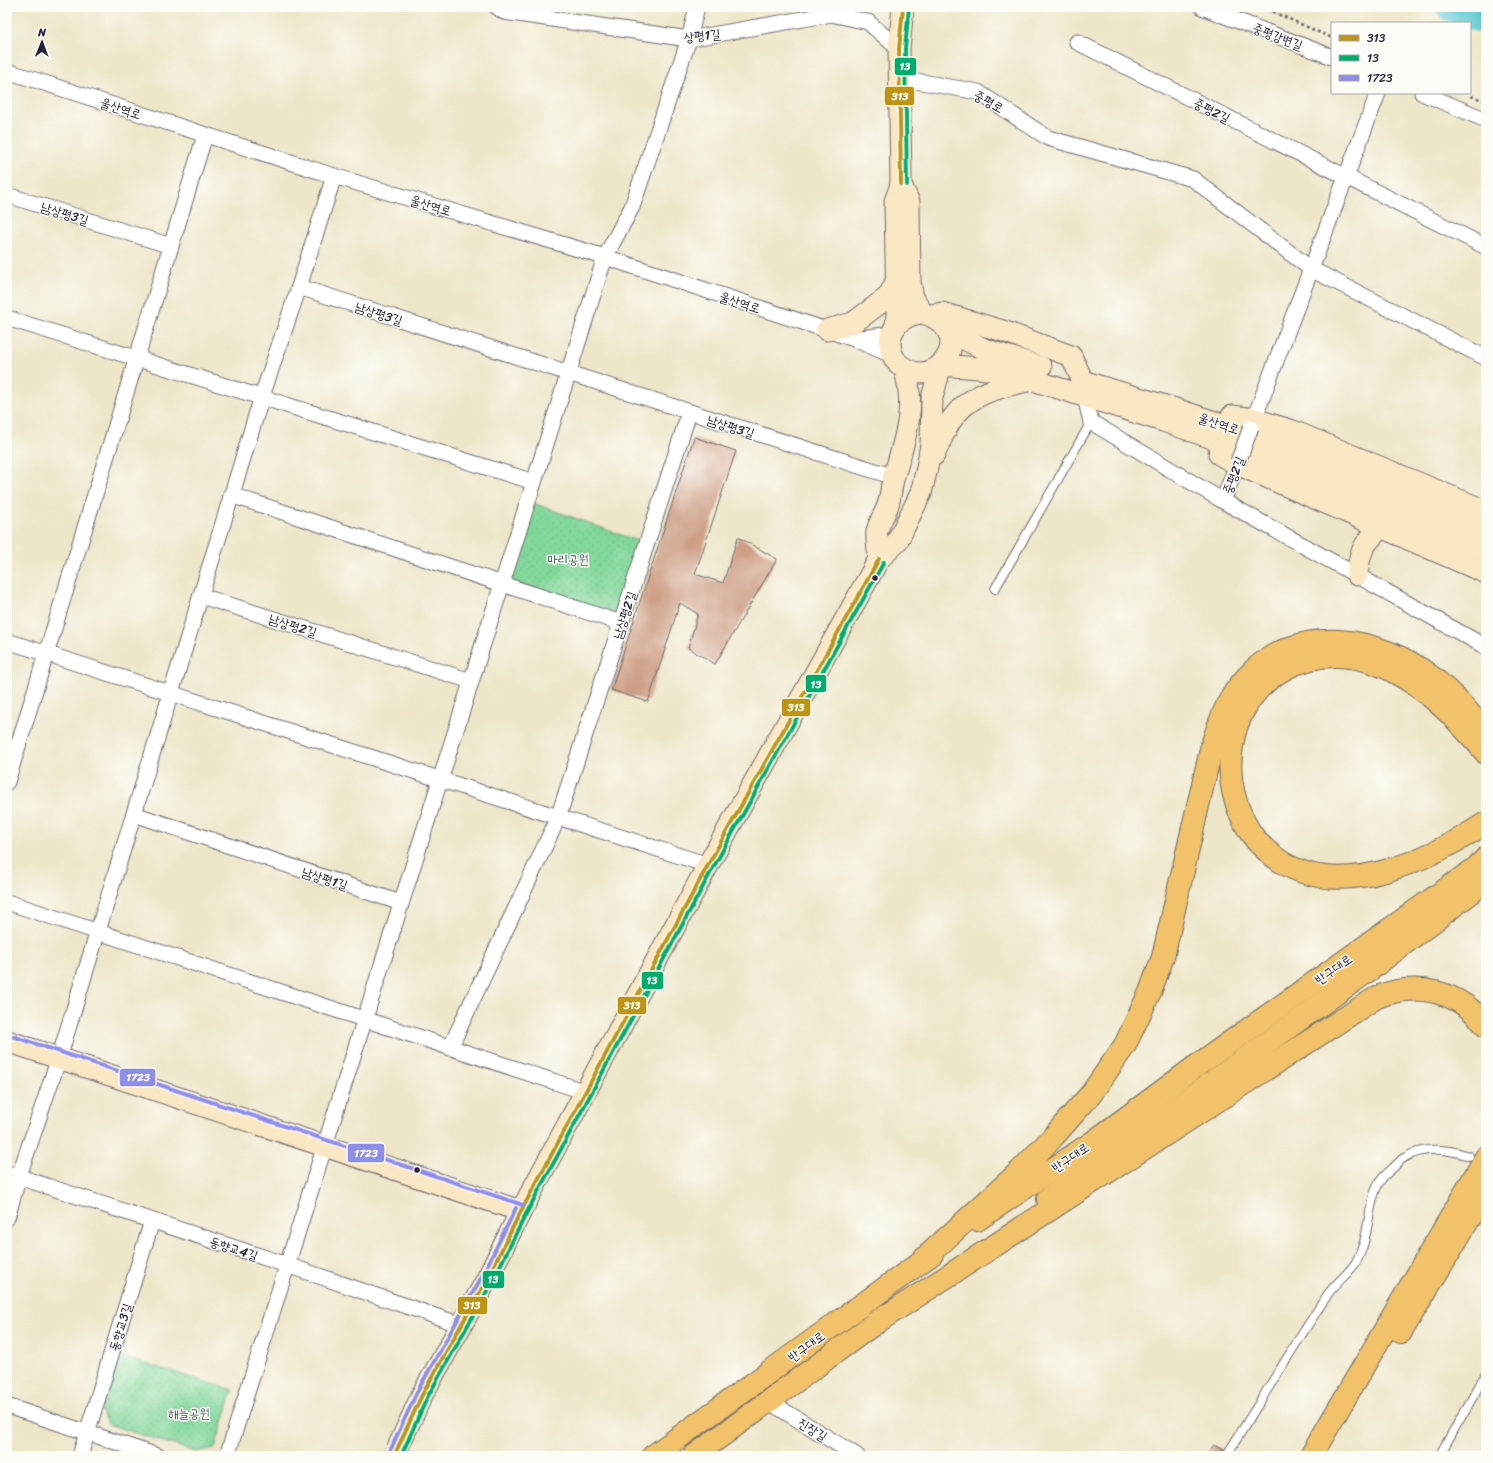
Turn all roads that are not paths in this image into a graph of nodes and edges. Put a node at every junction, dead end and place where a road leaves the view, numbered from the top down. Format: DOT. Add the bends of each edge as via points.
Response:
graph roads {
  1 [pos="497,7"];
  2 [pos="697,7"];
  3 [pos="903,7"];
  4 [pos="1202,7"];
  5 [pos="689,39"];
  6 [pos="1077,42"];
  7 [pos="899,49"];
  8 [pos="1331,57"];
  9 [pos="7,71"];
  10 [pos="899,78"];
  11 [pos="1378,94"];
  12 [pos="1424,94"];
  13 [pos="1486,120"];
  14 [pos="205,134"];
  15 [pos="334,176"];
  16 [pos="1346,177"];
  17 [pos="901,185"];
  18 [pos="7,195"];
  19 [pos="171,246"];
  20 [pos="1486,247"];
  21 [pos="605,257"];
  22 [pos="1311,269"];
  23 [pos="896,282"];
  24 [pos="299,287"];
  25 [pos="927,314"];
  26 [pos="7,318"];
  27 [pos="827,330"];
  28 [pos="894,330"];
  29 [pos="948,331"];
  30 [pos="854,339"];
  31 [pos="137,358"];
  32 [pos="1486,358"];
  33 [pos="899,363"];
  34 [pos="941,365"];
  35 [pos="568,374"];
  36 [pos="1032,380"];
  37 [pos="1084,389"];
  38 [pos="262,396"];
  39 [pos="690,413"];
  40 [pos="1166,414"];
  41 [pos="1091,422"];
  42 [pos="1252,423"];
  43 [pos="1237,463"];
  44 [pos="927,468"];
  45 [pos="894,477"];
  46 [pos="534,482"];
  47 [pos="231,495"];
  48 [pos="1223,501"];
  49 [pos="1486,511"];
  50 [pos="1381,527"];
  51 [pos="1486,530"];
  52 [pos="1486,551"];
  53 [pos="879,558"];
  54 [pos="1486,573"];
  55 [pos="1357,575"];
  56 [pos="502,584"];
  57 [pos="995,589"];
  58 [pos="201,596"];
  59 [pos="621,623"];
  60 [pos="7,641"];
  61 [pos="1486,647"];
  62 [pos="46,654"];
  63 [pos="471,681"];
  64 [pos="171,694"];
  65 [pos="1486,732"];
  66 [pos="1486,753"];
  67 [pos="8,778"];
  68 [pos="440,780"];
  69 [pos="134,814"];
  70 [pos="558,818"];
  71 [pos="1486,823"];
  72 [pos="1486,858"];
  73 [pos="708,866"];
  74 [pos="1486,880"];
  75 [pos="7,902"];
  76 [pos="401,903"];
  77 [pos="98,932"];
  78 [pos="364,1020"];
  79 [pos="1486,1026"];
  80 [pos="7,1041"];
  81 [pos="450,1048"];
  82 [pos="59,1058"];
  83 [pos="586,1092"];
  84 [pos="324,1146"];
  85 [pos="1478,1156"];
  86 [pos="13,1175"];
  87 [pos="1486,1191"];
  88 [pos="521,1211"];
  89 [pos="7,1218"];
  90 [pos="152,1221"];
  91 [pos="917,1265"];
  92 [pos="287,1266"];
  93 [pos="461,1326"];
  94 [pos="871,1326"];
  95 [pos="1486,1374"];
  96 [pos="768,1401"];
  97 [pos="7,1406"];
  98 [pos="87,1433"];
  99 [pos="80,1456"];
  100 [pos="158,1456"];
  101 [pos="227,1456"];
  102 [pos="394,1456"];
  103 [pos="653,1456"];
  104 [pos="694,1456"];
  105 [pos="857,1456"];
  106 [pos="1226,1456"];
  107 [pos="1311,1456"];
  108 [pos="1326,1456"];
  109 [pos="1439,1456"];
  1 -- 5 [label="street, 상평1길" via="504,12"];
  2 -- 5 [label="street"];
  3 -- 7 [label="main road"];
  4 -- 8 [label="street, 중평강변길"];
  5 -- 7 [label="street, 상평1길" via="831,14 868,22"];
  5 -- 21 [label="street" via="632,207"];
  6 -- 16 [label="street, 중평2길"];
  7 -- 10 [label="main road"];
  9 -- 14 [label="street, 울산역로"];
  10 -- 17 [label="main road"];
  10 -- 22 [label="street, 중평로" via="978,92 1048,138 1192,179"];
  11 -- 16 [label="street, 중평2길"];
  12 -- 13 [label="street"];
  14 -- 15 [label="street, 울산역로"];
  14 -- 19 [label="street"];
  15 -- 21 [label="street, 울산역로"];
  15 -- 24 [label="street"];
  16 -- 20 [label="street, 중평2길"];
  16 -- 22 [label="street, 중평2길"];
  17 -- 23 [label="main road" via="895,201"];
  17 -- 25 [label="main road" via="909,202 910,282 913,297"];
  18 -- 19 [label="street, 남상평3길"];
  19 -- 31 [label="street"];
  21 -- 27 [label="street, 울산역로"];
  21 -- 35 [label="street"];
  22 -- 32 [label="street"];
  22 -- 42 [label="street, 중평2길"];
  23 -- 27 [label="main road" via="888,297 853,323"];
  23 -- 28 [label="main road" via="897,314"];
  24 -- 35 [label="street, 남상평3길"];
  24 -- 38 [label="street"];
  25 -- 28 [label="main road" via="912,314 903,318"];
  25 -- 29 [label="main road" via="940,320"];
  25 -- 37 [label="main road" via="942,312 1071,356"];
  26 -- 31 [label="street"];
  27 -- 30 [label="street, 울산역로"];
  28 -- 30 [label="street"];
  28 -- 33 [label="main road" via="890,344 892,353"];
  29 -- 34 [label="main road" via="950,348"];
  29 -- 37 [label="main road, 울산역로" via="984,349"];
  30 -- 33 [label="street, 울산역로"];
  31 -- 38 [label="street"];
  31 -- 62 [label="street"];
  33 -- 34 [label="main road" via="913,372 923,373"];
  33 -- 45 [label="main road" via="909,381 911,398 904,442"];
  34 -- 36 [label="main road, 울산역로" via="1010,373"];
  34 -- 44 [label="main road" via="932,398 931,444"];
  35 -- 39 [label="street, 남상평3길"];
  35 -- 46 [label="street"];
  36 -- 37 [label="main road, 울산역로"];
  36 -- 44 [label="main road" via="995,389 967,403 949,423"];
  37 -- 40 [label="main road, 울산역로"];
  37 -- 41 [label="street"];
  38 -- 46 [label="street"];
  38 -- 47 [label="street"];
  39 -- 45 [label="street, 남상평3길"];
  39 -- 59 [label="street, 남상평2길"];
  40 -- 42 [label="main road"];
  40 -- 43 [label="main road"];
  40 -- 51 [label="main road, 울산역로" via="1306,452"];
  40 -- 52 [label="main road, 울산역로"];
  41 -- 48 [label="street"];
  41 -- 57 [label="lane"];
  42 -- 43 [label="street, 중평2길, bridge"];
  42 -- 49 [label="main road" via="1293,431"];
  43 -- 48 [label="street, 중평2길"];
  43 -- 50 [label="main road"];
  44 -- 53 [label="main road" via="920,493 897,542"];
  45 -- 53 [label="main road" via="888,505 877,531"];
  46 -- 56 [label="street"];
  47 -- 56 [label="street"];
  47 -- 58 [label="street"];
  48 -- 55 [label="street"];
  50 -- 54 [label="main road"];
  50 -- 55 [label="main road" via="1368,540 1360,555"];
  53 -- 73 [label="main road"];
  55 -- 61 [label="street"];
  56 -- 59 [label="street"];
  56 -- 63 [label="street"];
  58 -- 63 [label="street, 남상평2길"];
  58 -- 64 [label="street"];
  59 -- 70 [label="street, 남상평2길"];
  60 -- 62 [label="street"];
  62 -- 64 [label="street"];
  62 -- 67 [label="street"];
  63 -- 68 [label="street"];
  64 -- 68 [label="street"];
  64 -- 69 [label="street"];
  65 -- 91 [label="main road" via="1464,706 1432,678 1399,657 1370,645 1345,641 1306,644 1273,656 1254,670 1232,696 1217,730 1163,957 1125,1045 1091,1094 1053,1137 1020,1171"];
  66 -- 71 [label="main road" via="1444,708 1408,680 1366,660 1334,656 1314,658 1290,666 1266,681 1247,703 1237,724 1230,758 1231,779 1238,811 1252,835 1261,846 1285,864 1312,874 1355,877 1389,870 1453,842"];
  68 -- 70 [label="street"];
  68 -- 76 [label="street"];
  69 -- 76 [label="street, 남상평1길"];
  69 -- 77 [label="street"];
  70 -- 73 [label="street"];
  70 -- 81 [label="street"];
  72 -- 91 [label="main road, 반구대로" via="1476,868 1201,1062 1093,1142 987,1213"];
  73 -- 83 [label="main road"];
  74 -- 94 [label="main road, 반구대로" via="1372,968"];
  75 -- 77 [label="street"];
  76 -- 78 [label="street"];
  77 -- 78 [label="street"];
  77 -- 82 [label="street"];
  78 -- 81 [label="street"];
  78 -- 84 [label="street"];
  79 -- 94 [label="main road" via="1466,1006 1435,991 1395,991 1377,997"];
  80 -- 82 [label="main road"];
  81 -- 83 [label="street"];
  82 -- 84 [label="main road"];
  82 -- 86 [label="street"];
  83 -- 88 [label="main road"];
  84 -- 88 [label="main road"];
  84 -- 92 [label="street"];
  85 -- 106 [label="lane" via="1437,1150 1418,1152 1402,1160 1384,1176 1376,1188 1363,1245 1355,1263 1329,1292"];
  85 -- 107 [label="main road"];
  86 -- 89 [label="street"];
  86 -- 90 [label="street, 동향교4길"];
  87 -- 108 [label="main road"];
  88 -- 93 [label="main road"];
  90 -- 92 [label="street, 동향교4길"];
  90 -- 98 [label="street, 동향교3길"];
  91 -- 103 [label="main road, 반구대로"];
  92 -- 93 [label="street, 동향교4길"];
  92 -- 101 [label="street"];
  93 -- 102 [label="main road" via="422,1395"];
  94 -- 96 [label="main road, 반구대로"];
  95 -- 109 [label="lane"];
  96 -- 104 [label="main road, 반구대로"];
  96 -- 105 [label="street, 진장길"];
  97 -- 98 [label="street"];
  98 -- 99 [label="street, 동향교3길"];
  98 -- 100 [label="street"];
}
